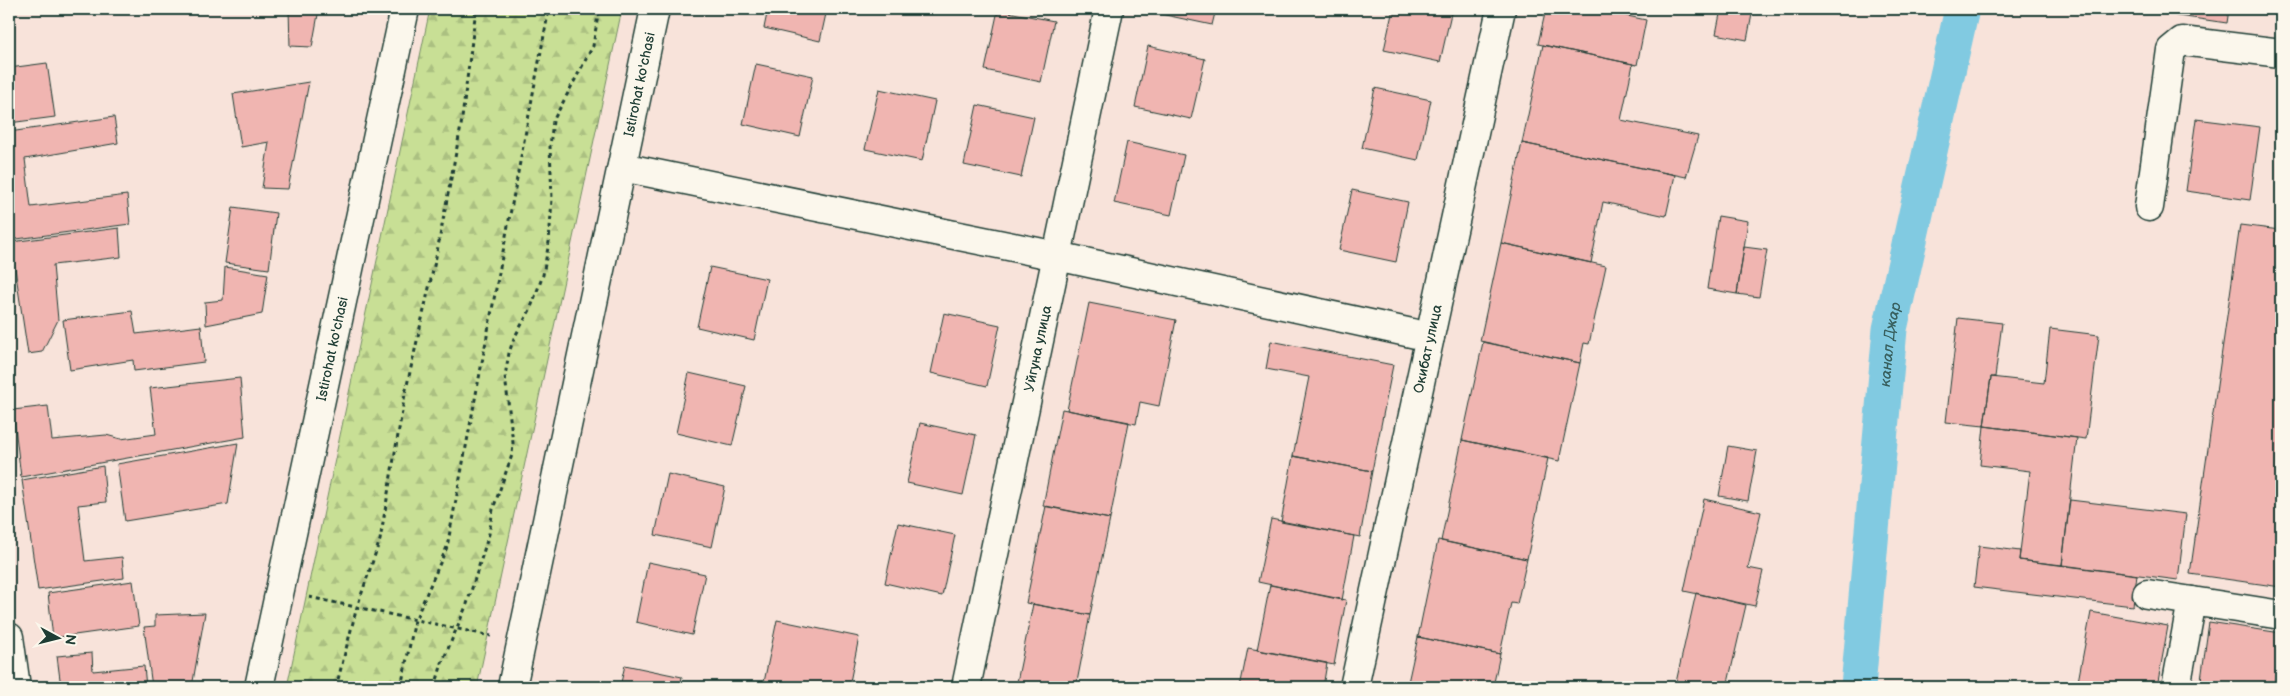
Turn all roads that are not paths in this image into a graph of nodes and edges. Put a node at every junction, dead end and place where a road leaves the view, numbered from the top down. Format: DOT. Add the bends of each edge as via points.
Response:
graph roads {
  1 [pos="405,9"];
  2 [pos="656,9"];
  3 [pos="1109,9"];
  4 [pos="1500,9"];
  5 [pos="2281,53"];
  6 [pos="622,167"];
  7 [pos="2149,207"];
  8 [pos="1057,256"];
  9 [pos="1430,336"];
  10 [pos="2147,594"];
  11 [pos="2192,602"];
  12 [pos="2281,615"];
  13 [pos="9,637"];
  14 [pos="16,687"];
  15 [pos="259,687"];
  16 [pos="512,687"];
  17 [pos="966,687"];
  18 [pos="1354,687"];
  19 [pos="2176,687"];
  1 -- 15 [label="street, Istirohat ko'chasi"];
  2 -- 6 [label="street, Istirohat ko'chasi"];
  3 -- 8 [label="street, Уйгуна улица"];
  4 -- 9 [label="street, Окибат улица"];
  5 -- 7 [label="street" via="2182,41 2171,50"];
  6 -- 8 [label="street"];
  6 -- 16 [label="street, Istirohat ko'chasi"];
  8 -- 9 [label="street"];
  8 -- 17 [label="street, Уйгуна улица"];
  9 -- 18 [label="street, Окибат улица"];
  10 -- 11 [label="street"];
  11 -- 12 [label="street"];
  11 -- 19 [label="street"];
  13 -- 14 [label="street"];
}
